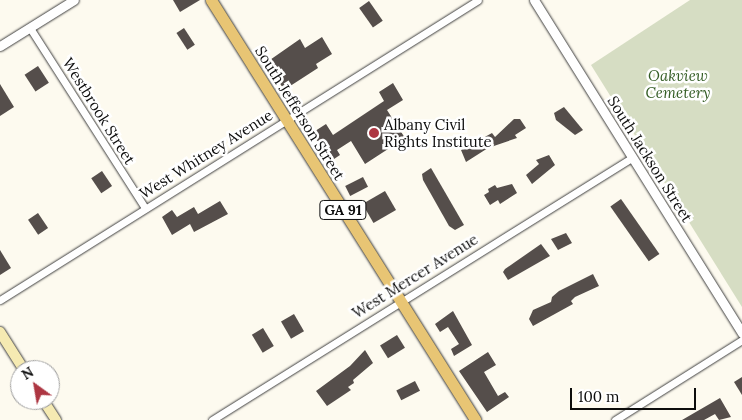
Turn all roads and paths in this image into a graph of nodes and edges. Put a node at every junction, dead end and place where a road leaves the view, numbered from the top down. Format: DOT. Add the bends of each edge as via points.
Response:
graph roads {
  1 [pos="74,0"];
  2 [pos="211,0"];
  3 [pos="478,0"];
  4 [pos="534,0"];
  5 [pos="30,28"];
  6 [pos="0,46"];
  7 [pos="286,120"];
  8 [pos="633,156"];
  9 [pos="146,208"];
  10 [pos="0,300"];
  11 [pos="400,302"];
  12 [pos="0,332"];
  13 [pos="742,333"];
  14 [pos="742,340"];
  15 [pos="18,360"];
  16 [pos="212,420"];
  17 [pos="475,420"];
  18 [pos="615,420"];
  1 -- 5 [label="street"];
  2 -- 7 [label="main road, South Jefferson Street / GA 91"];
  3 -- 7 [label="street, West Whitney Avenue"];
  4 -- 8 [label="street, South Jackson Street"];
  5 -- 6 [label="street"];
  5 -- 9 [label="street, Westbrook Street"];
  7 -- 9 [label="street, West Whitney Avenue"];
  7 -- 11 [label="main road, South Jefferson Street / GA 91"];
  8 -- 11 [label="street, West Mercer Avenue"];
  8 -- 13 [label="street, South Jackson Street"];
  9 -- 10 [label="street, West Whitney Avenue"];
  11 -- 16 [label="street, West Mercer Avenue"];
  11 -- 17 [label="main road, South Jefferson Street / GA 91"];
  12 -- 15 [label="main road"];
  14 -- 18 [label="street"];
}
